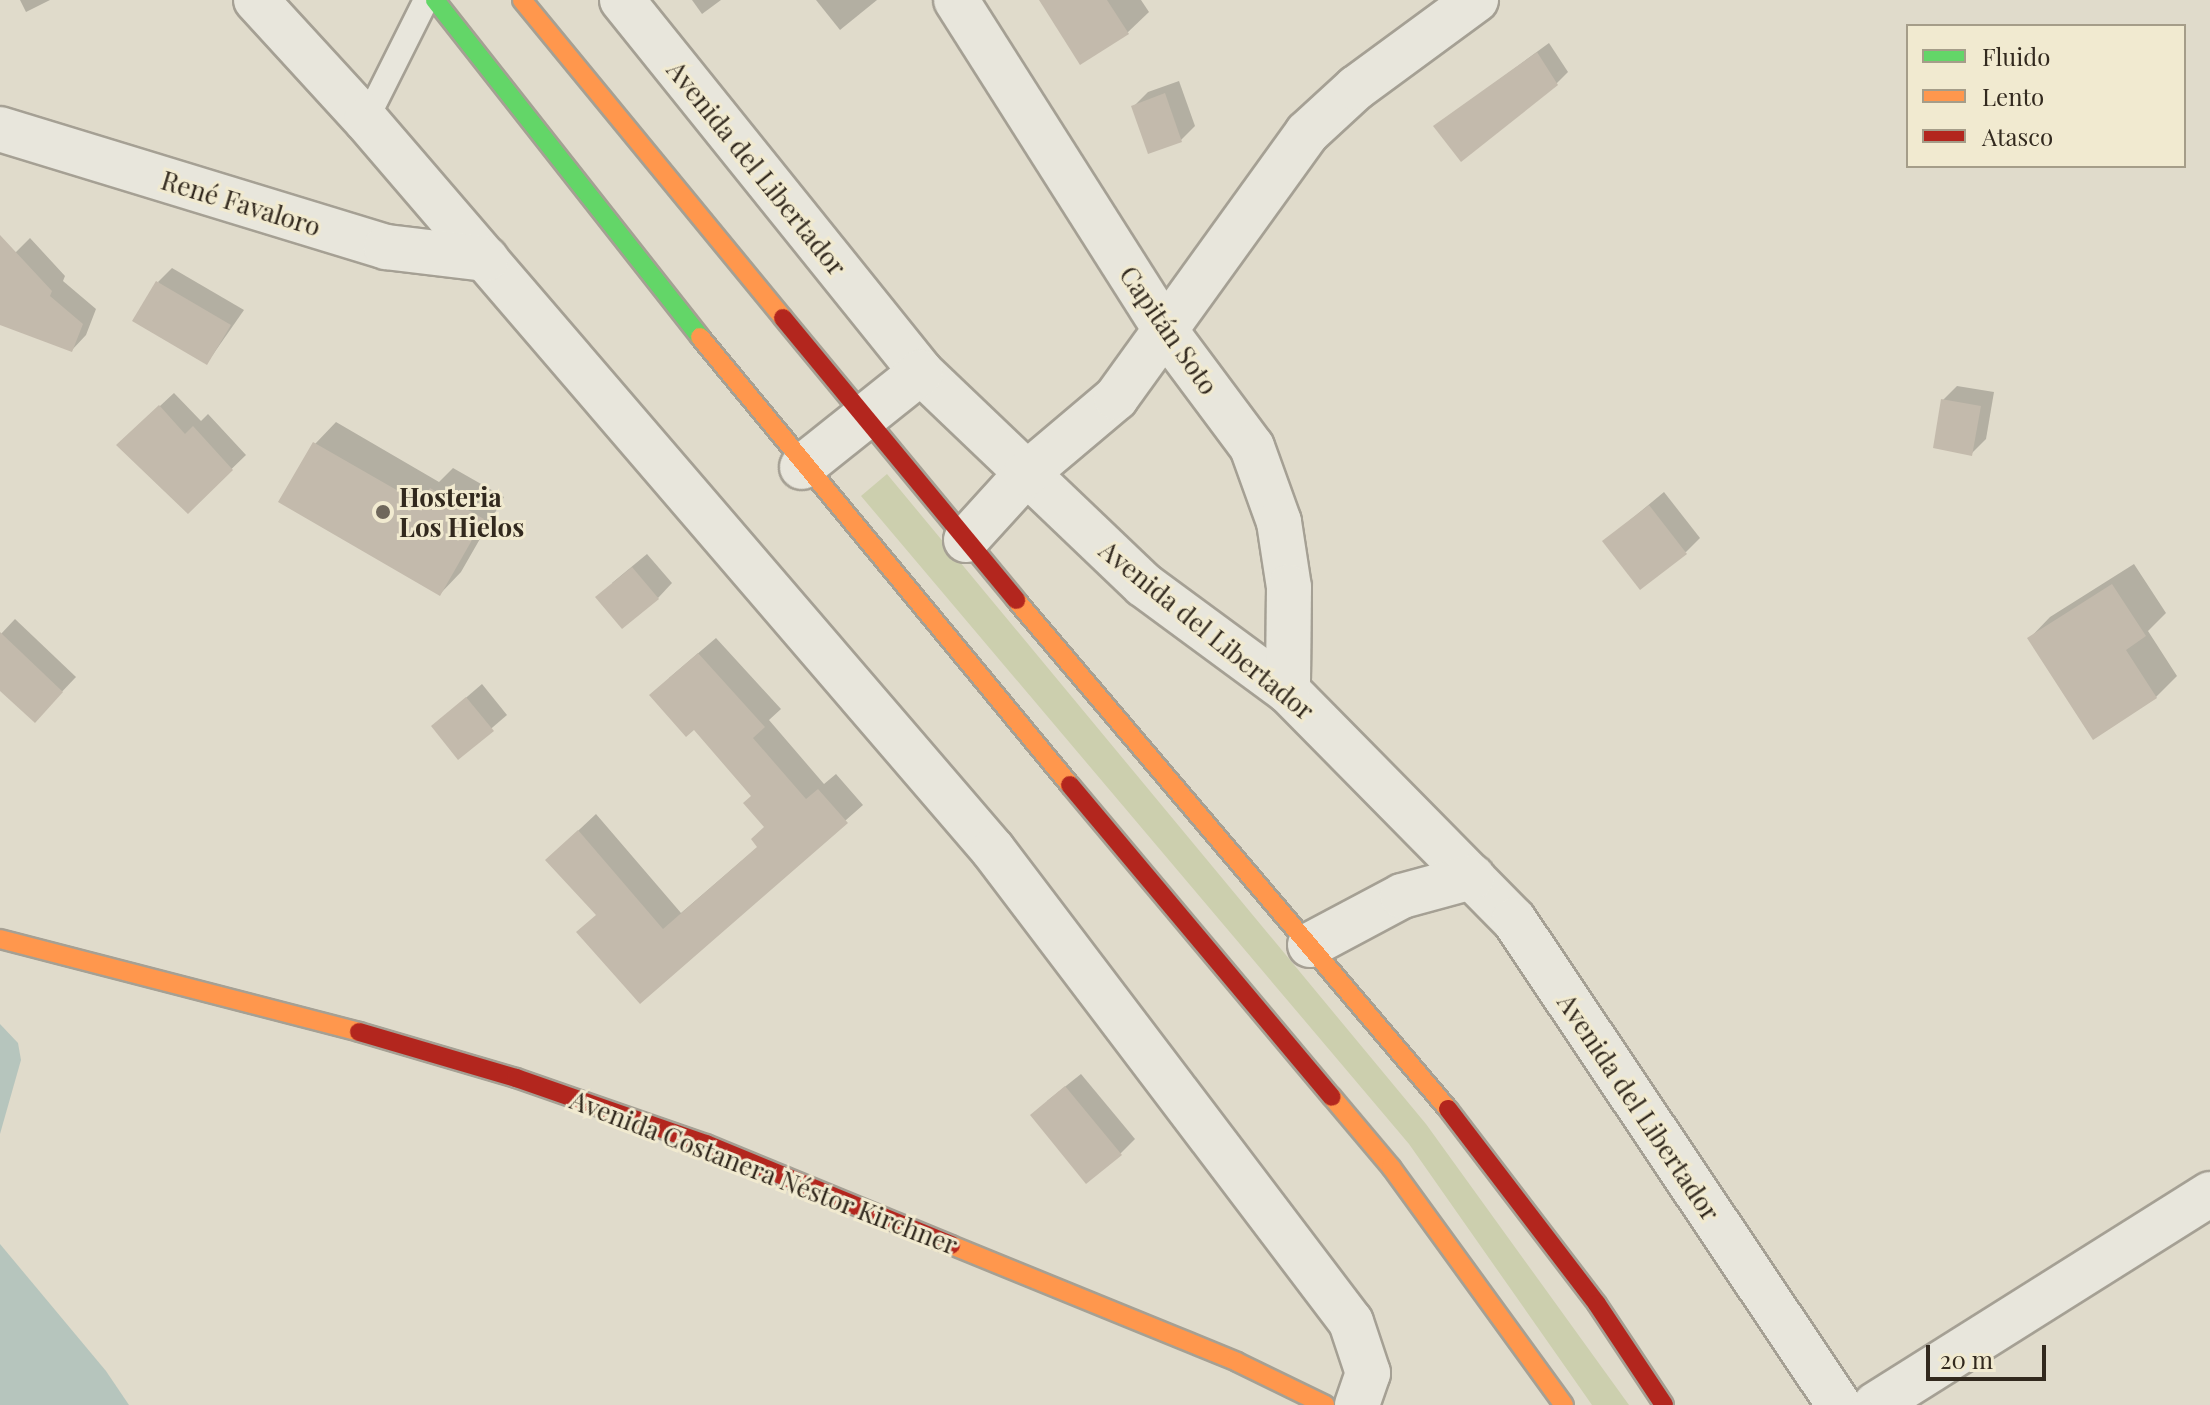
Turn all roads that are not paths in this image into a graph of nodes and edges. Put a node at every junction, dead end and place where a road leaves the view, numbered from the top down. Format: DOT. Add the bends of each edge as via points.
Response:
graph roads {
  1 [pos="256,0"];
  2 [pos="426,0"];
  3 [pos="435,0"];
  4 [pos="522,0"];
  5 [pos="622,0"];
  6 [pos="956,0"];
  7 [pos="1476,0"];
  8 [pos="366,120"];
  9 [pos="0,129"];
  10 [pos="486,259"];
  11 [pos="1167,333"];
  12 [pos="921,372"];
  13 [pos="864,416"];
  14 [pos="802,467"];
  15 [pos="1026,474"];
  16 [pos="966,540"];
  17 [pos="1288,691"];
  18 [pos="1472,877"];
  19 [pos="0,939"];
  20 [pos="1310,945"];
  21 [pos="2210,1194"];
  22 [pos="1325,1405"];
  23 [pos="1357,1405"];
  24 [pos="1564,1405"];
  25 [pos="1664,1405"];
  26 [pos="1839,1405"];
  27 [pos="1875,1405"];
  1 -- 8 [label="street"];
  2 -- 8 [label="lane"];
  3 -- 14 [label="main road"];
  4 -- 13 [label="main road"];
  5 -- 12 [label="street, Avenida del Libertador"];
  6 -- 11 [label="street, Capitán Soto"];
  7 -- 11 [label="street" via="1356,88 1307,133"];
  8 -- 10 [label="street"];
  9 -- 10 [label="street, René Favaloro" via="386,247"];
  10 -- 23 [label="street" via="993,850 1351,1322 1368,1373"];
  11 -- 15 [label="street" via="1116,398"];
  11 -- 17 [label="street, Capitán Soto" via="1252,447 1279,522 1289,587"];
  12 -- 13 [label="street"];
  12 -- 15 [label="street, Avenida del Libertador"];
  13 -- 14 [label="street"];
  13 -- 16 [label="main road"];
  14 -- 24 [label="main road" via="1391,1167"];
  15 -- 16 [label="street"];
  15 -- 17 [label="street, Avenida del Libertador" via="1144,585"];
  16 -- 20 [label="main road"];
  17 -- 18 [label="street, Avenida del Libertador"];
  18 -- 20 [label="street" via="1402,896"];
  18 -- 26 [label="street, Avenida del Libertador" via="1514,920"];
  19 -- 22 [label="main road, Avenida Costanera Néstor Kirchner" via="280,1009 516,1078 692,1138 1237,1362"];
  20 -- 25 [label="main road" via="1461,1124 1597,1304"];
  21 -- 27 [label="street"];
}
